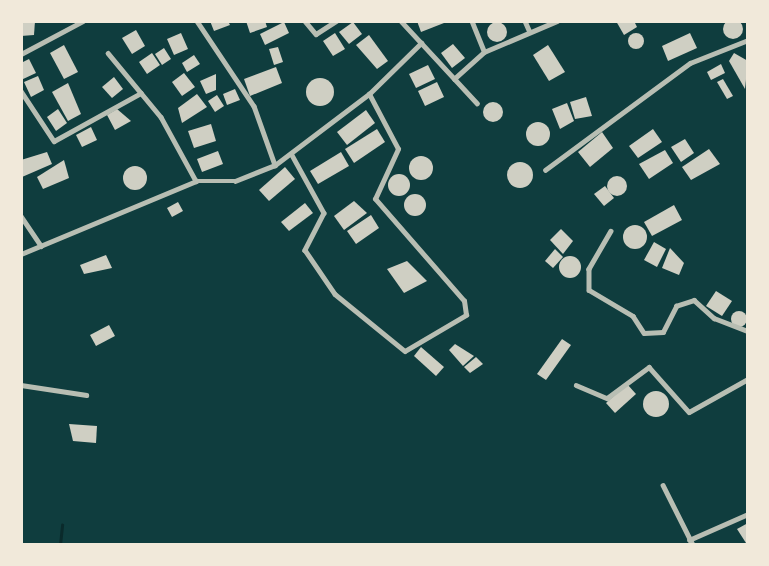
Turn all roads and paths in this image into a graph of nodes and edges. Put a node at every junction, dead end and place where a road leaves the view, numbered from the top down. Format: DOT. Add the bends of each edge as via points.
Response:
graph roads {
  1 [pos="83,21"];
  2 [pos="197,21"];
  3 [pos="305,21"];
  4 [pos="336,21"];
  5 [pos="401,21"];
  6 [pos="472,21"];
  7 [pos="525,21"];
  8 [pos="557,21"];
  9 [pos="529,30"];
  10 [pos="748,40"];
  11 [pos="421,43"];
  12 [pos="484,52"];
  13 [pos="108,53"];
  14 [pos="21,54"];
  15 [pos="454,79"];
  16 [pos="21,91"];
  17 [pos="141,93"];
  18 [pos="369,94"];
  19 [pos="477,103"];
  20 [pos="292,155"];
  21 [pos="275,165"];
  22 [pos="545,170"];
  23 [pos="196,181"];
  24 [pos="21,216"];
  25 [pos="611,231"];
  26 [pos="41,246"];
  27 [pos="21,254"];
  28 [pos="748,331"];
  29 [pos="748,379"];
  30 [pos="21,385"];
  31 [pos="576,385"];
  32 [pos="86,395"];
  33 [pos="663,485"];
  34 [pos="748,514"];
  35 [pos="688,540"];
  36 [pos="693,545"];
  1 -- 14 [label="street"];
  2 -- 21 [label="street" via="254,106"];
  3 -- 4 [label="street" via="316,34"];
  5 -- 11 [label="street"];
  6 -- 12 [label="street"];
  7 -- 9 [label="street"];
  8 -- 9 [label="street"];
  9 -- 12 [label="street"];
  10 -- 22 [label="street" via="690,63"];
  11 -- 15 [label="street"];
  11 -- 18 [label="street"];
  12 -- 15 [label="street"];
  13 -- 17 [label="street"];
  15 -- 19 [label="street"];
  16 -- 17 [label="street" via="54,141"];
  17 -- 23 [label="street"];
  18 -- 20 [label="street"];
  18 -- 20 [label="street" via="398,149 375,199 464,301 466,315 405,351 335,294 306,250 324,213"];
  20 -- 21 [label="street"];
  21 -- 23 [label="street" via="234,181"];
  23 -- 26 [label="street"];
  24 -- 26 [label="street"];
  25 -- 28 [label="street" via="589,270 589,290 634,316 644,333 663,332 676,306 694,300 714,318"];
  26 -- 27 [label="street"];
  29 -- 31 [label="street" via="689,412 649,367 607,398"];
  30 -- 32 [label="street"];
  33 -- 35 [label="street"];
  34 -- 35 [label="street"];
  35 -- 36 [label="street"];
}
